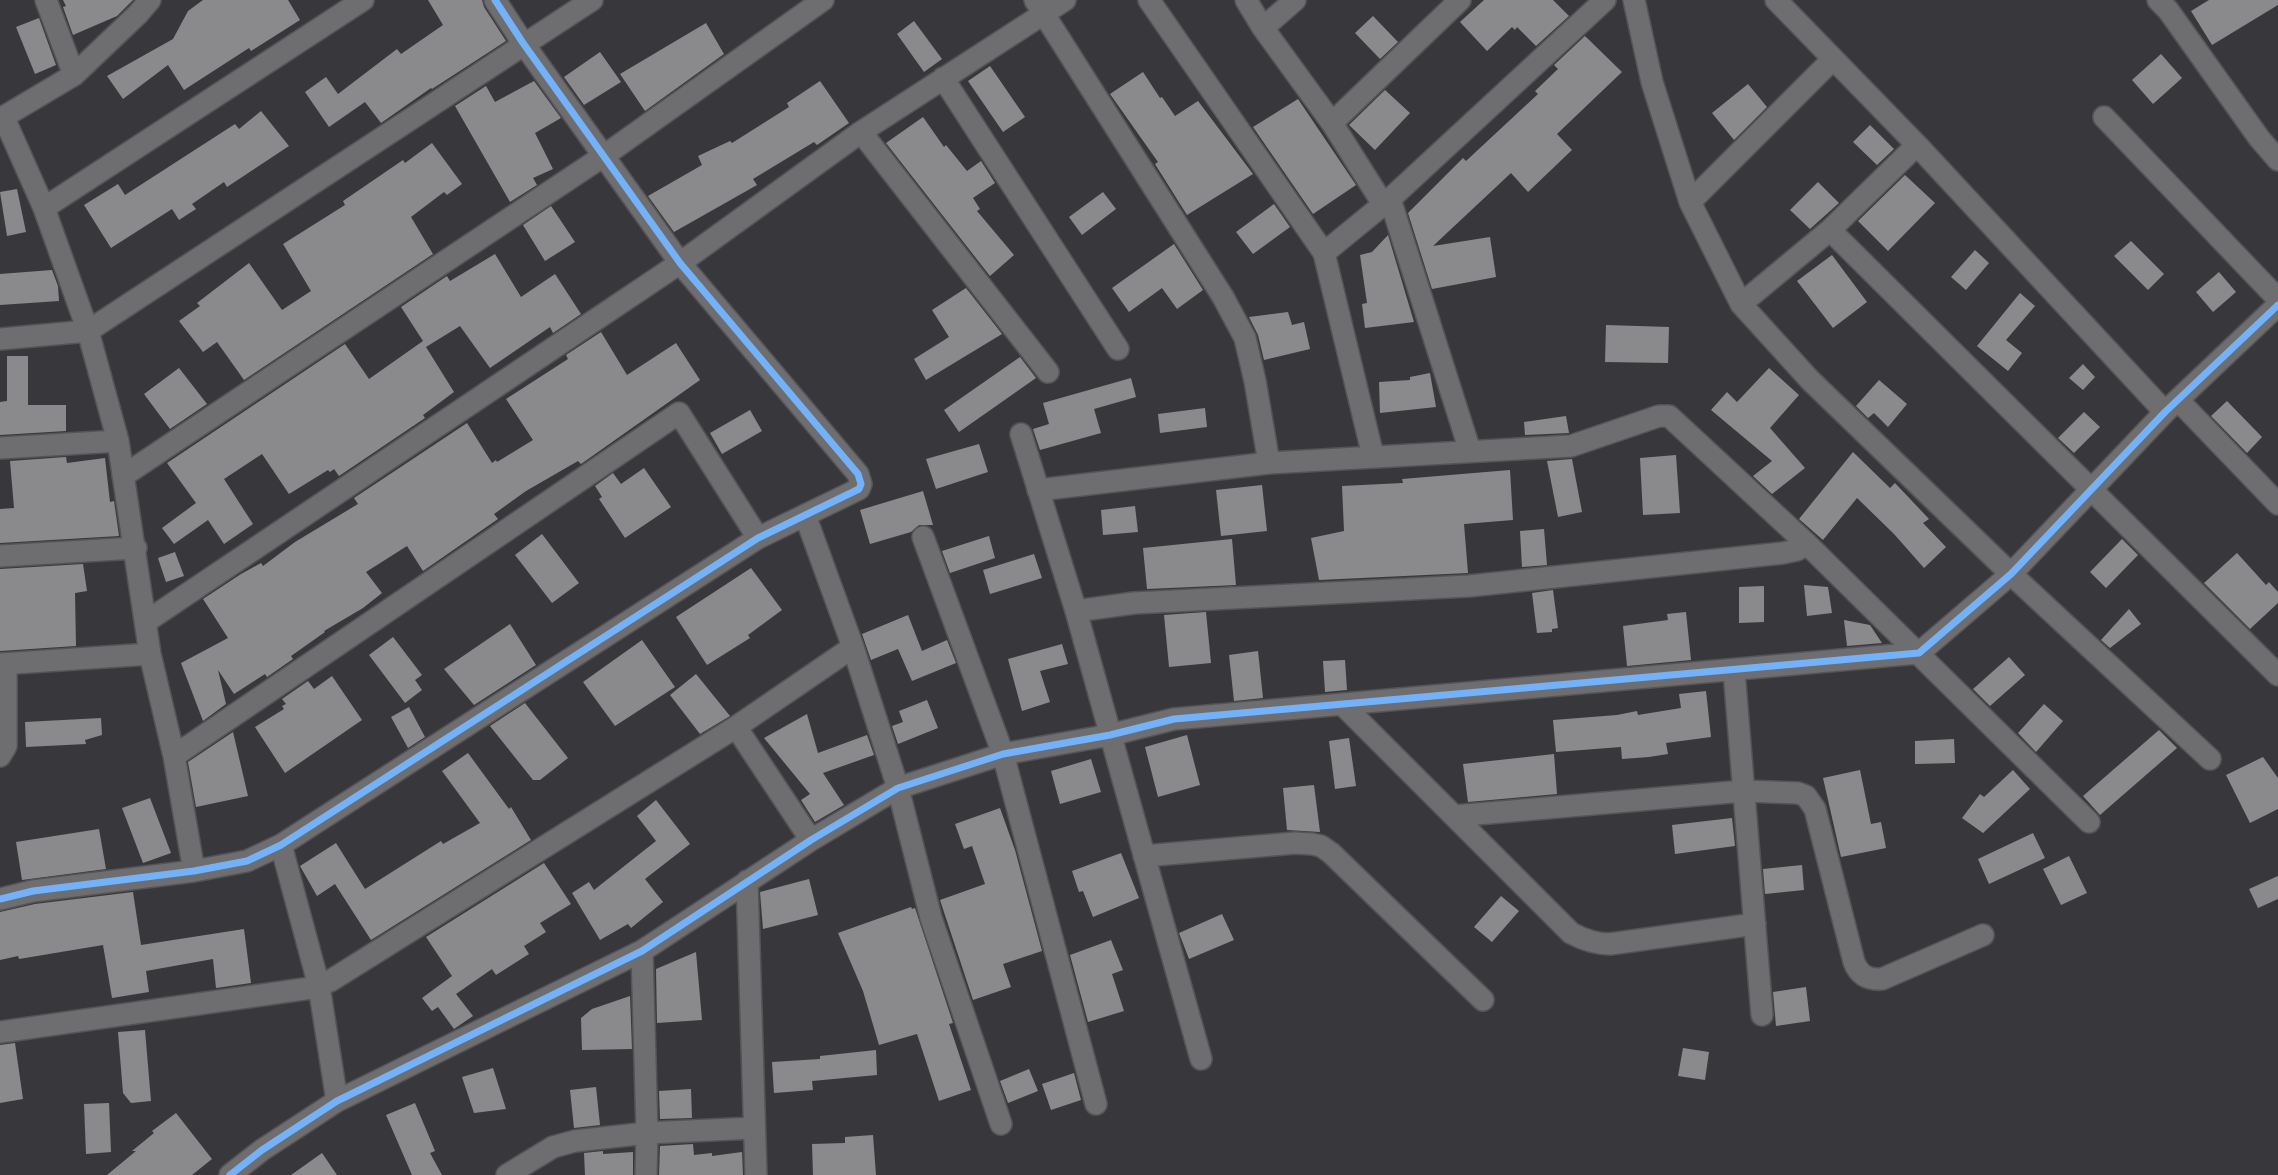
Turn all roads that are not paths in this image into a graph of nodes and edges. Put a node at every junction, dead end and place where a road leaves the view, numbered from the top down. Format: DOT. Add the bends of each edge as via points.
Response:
graph roads {
  1 [pos="46,0"];
  2 [pos="150,0"];
  3 [pos="363,0"];
  4 [pos="495,0"];
  5 [pos="592,0"];
  6 [pos="823,0"];
  7 [pos="1065,0"];
  8 [pos="1149,0"];
  9 [pos="1246,0"];
  10 [pos="1295,0"];
  11 [pos="1460,0"];
  12 [pos="1605,0"];
  13 [pos="1634,0"];
  14 [pos="1776,0"];
  15 [pos="2169,3"];
  16 [pos="1039,7"];
  17 [pos="1263,28"];
  18 [pos="523,43"];
  19 [pos="1833,60"];
  20 [pos="74,75"];
  21 [pos="943,78"];
  22 [pos="2104,117"];
  23 [pos="2,118"];
  24 [pos="1332,123"];
  25 [pos="861,132"];
  26 [pos="1917,145"];
  27 [pos="605,155"];
  28 [pos="2278,160"];
  29 [pos="1386,202"];
  30 [pos="1690,202"];
  31 [pos="44,208"];
  32 [pos="1830,230"];
  33 [pos="1324,253"];
  34 [pos="680,263"];
  35 [pos="2278,299"];
  36 [pos="1741,304"];
  37 [pos="2278,305"];
  38 [pos="88,331"];
  39 [pos="0,338"];
  40 [pos="1118,349"];
  41 [pos="1048,372"];
  42 [pos="2171,406"];
  43 [pos="1021,434"];
  44 [pos="118,441"];
  45 [pos="0,448"];
  46 [pos="1469,451"];
  47 [pos="1373,456"];
  48 [pos="1269,463"];
  49 [pos="123,476"];
  50 [pos="2090,489"];
  51 [pos="1038,490"];
  52 [pos="2278,504"];
  53 [pos="805,515"];
  54 [pos="923,537"];
  55 [pos="758,538"];
  56 [pos="1807,544"];
  57 [pos="136,548"];
  58 [pos="0,556"];
  59 [pos="2011,574"];
  60 [pos="1076,611"];
  61 [pos="147,621"];
  62 [pos="853,648"];
  63 [pos="1919,653"];
  64 [pos="150,654"];
  65 [pos="3,664"];
  66 [pos="1734,671"];
  67 [pos="2278,675"];
  68 [pos="1342,704"];
  69 [pos="736,727"];
  70 [pos="1110,735"];
  71 [pos="1003,754"];
  72 [pos="0,756"];
  73 [pos="174,756"];
  74 [pos="2210,759"];
  75 [pos="898,788"];
  76 [pos="1744,791"];
  77 [pos="1454,816"];
  78 [pos="2089,822"];
  79 [pos="811,840"];
  80 [pos="281,845"];
  81 [pos="1144,856"];
  82 [pos="194,872"];
  83 [pos="747,881"];
  84 [pos="0,899"];
  85 [pos="1755,924"];
  86 [pos="1983,935"];
  87 [pos="642,951"];
  88 [pos="319,986"];
  89 [pos="1483,1000"];
  90 [pos="1762,1015"];
  91 [pos="0,1032"];
  92 [pos="1201,1059"];
  93 [pos="338,1101"];
  94 [pos="1097,1104"];
  95 [pos="1001,1124"];
  96 [pos="754,1128"];
  97 [pos="647,1133"];
  98 [pos="230,1175"];
  99 [pos="508,1175"];
  100 [pos="646,1175"];
  101 [pos="756,1175"];
  1 -- 20 [label="street"];
  2 -- 20 [label="street"];
  3 -- 31 [label="street"];
  4 -- 18 [label="street"];
  5 -- 18 [label="street"];
  6 -- 27 [label="street"];
  7 -- 16 [label="street"];
  8 -- 33 [label="street"];
  9 -- 17 [label="street"];
  10 -- 17 [label="street"];
  11 -- 24 [label="street"];
  12 -- 29 [label="street"];
  13 -- 30 [label="street" via="1652,82"];
  14 -- 19 [label="street"];
  15 -- 28 [label="street"];
  16 -- 21 [label="street"];
  16 -- 48 [label="street" via="1245,338"];
  17 -- 24 [label="street"];
  18 -- 27 [label="street"];
  18 -- 38 [label="street"];
  19 -- 26 [label="street"];
  19 -- 30 [label="street"];
  20 -- 23 [label="street"];
  21 -- 25 [label="street"];
  21 -- 40 [label="street"];
  22 -- 35 [label="street"];
  23 -- 31 [label="street"];
  24 -- 29 [label="street"];
  25 -- 34 [label="street"];
  25 -- 41 [label="street"];
  26 -- 32 [label="street"];
  26 -- 42 [label="street"];
  27 -- 34 [label="street"];
  27 -- 49 [label="street"];
  29 -- 33 [label="street"];
  29 -- 46 [label="street"];
  30 -- 36 [label="street"];
  31 -- 38 [label="street"];
  32 -- 36 [label="street"];
  32 -- 50 [label="street"];
  33 -- 47 [label="street"];
  34 -- 53 [label="street" via="860,478 854,494"];
  34 -- 61 [label="street"];
  36 -- 59 [label="street" via="1810,380"];
  37 -- 42 [label="street"];
  38 -- 39 [label="street"];
  38 -- 44 [label="street"];
  42 -- 50 [label="street"];
  42 -- 52 [label="street"];
  43 -- 51 [label="street"];
  44 -- 45 [label="street"];
  44 -- 49 [label="street"];
  46 -- 47 [label="street"];
  46 -- 56 [label="street" via="1572,446 1669,416"];
  47 -- 48 [label="street"];
  48 -- 51 [label="street"];
  49 -- 57 [label="street"];
  50 -- 59 [label="street"];
  50 -- 67 [label="street"];
  51 -- 60 [label="street"];
  53 -- 55 [label="street"];
  53 -- 62 [label="street"];
  54 -- 71 [label="street"];
  55 -- 73 [label="street" via="679,413"];
  55 -- 80 [label="street"];
  56 -- 60 [label="street" via="1783,553 1469,586 1133,603"];
  56 -- 63 [label="street"];
  57 -- 58 [label="street"];
  57 -- 61 [label="street"];
  59 -- 63 [label="street"];
  59 -- 74 [label="street"];
  60 -- 70 [label="street"];
  61 -- 64 [label="street"];
  62 -- 69 [label="street"];
  62 -- 75 [label="street"];
  63 -- 66 [label="street"];
  63 -- 78 [label="street"];
  64 -- 65 [label="street"];
  64 -- 73 [label="street"];
  65 -- 72 [label="street" via="6,746"];
  66 -- 68 [label="street"];
  66 -- 76 [label="street"];
  68 -- 70 [label="street" via="1174,719"];
  68 -- 77 [label="street"];
  69 -- 79 [label="street"];
  69 -- 88 [label="street"];
  70 -- 71 [label="street"];
  70 -- 81 [label="street"];
  71 -- 75 [label="street"];
  71 -- 94 [label="street"];
  73 -- 82 [label="street"];
  75 -- 79 [label="street"];
  75 -- 95 [label="street" via="931,918"];
  76 -- 77 [label="street"];
  76 -- 85 [label="street"];
  76 -- 86 [label="street" via="1798,793 1811,801 1854,962 1864,976 1882,979"];
  77 -- 85 [label="street" via="1583,940 1610,944"];
  79 -- 83 [label="street"];
  80 -- 82 [label="street" via="247,861"];
  80 -- 88 [label="street"];
  81 -- 89 [label="street" via="1295,843 1321,846"];
  81 -- 92 [label="street"];
  82 -- 84 [label="street"];
  83 -- 87 [label="street"];
  83 -- 96 [label="street"];
  85 -- 90 [label="street"];
  87 -- 93 [label="street"];
  87 -- 97 [label="street"];
  88 -- 91 [label="street"];
  88 -- 93 [label="street"];
  93 -- 98 [label="street"];
  96 -- 97 [label="street"];
  96 -- 101 [label="street"];
  97 -- 99 [label="street" via="552,1147"];
  97 -- 100 [label="street"];
}
